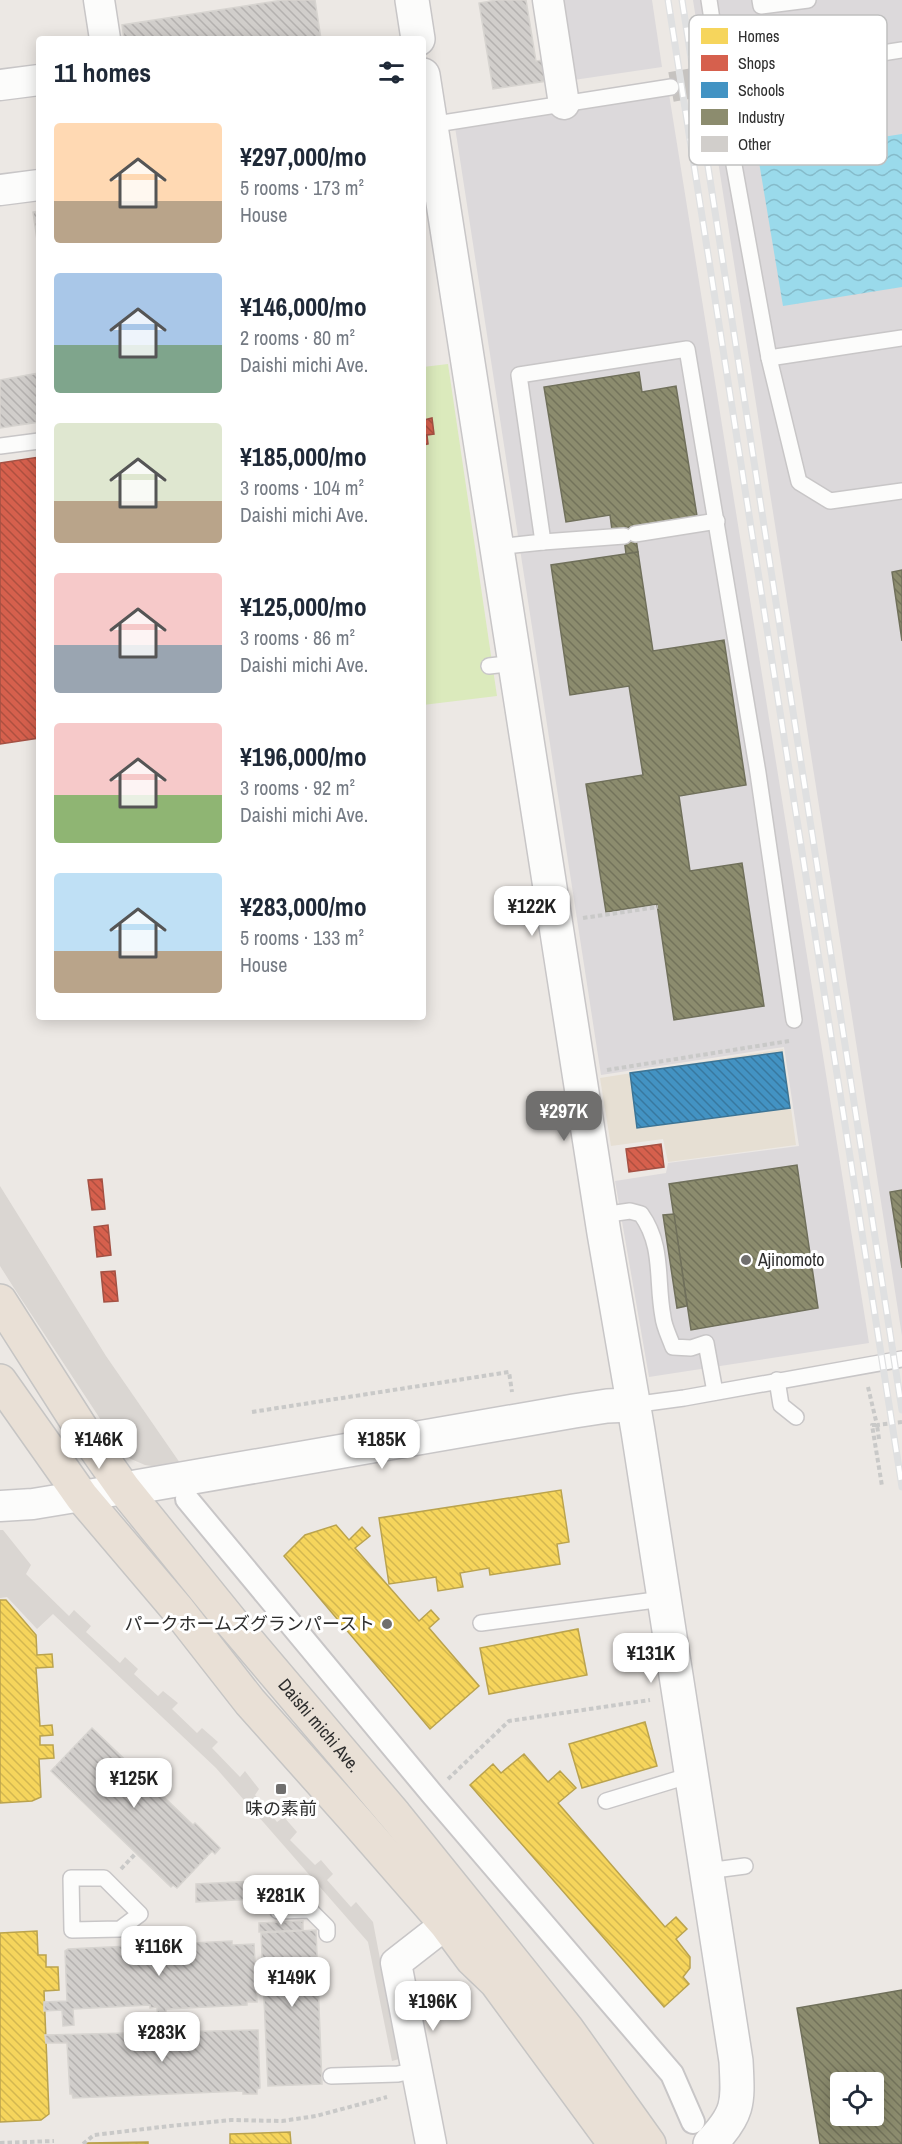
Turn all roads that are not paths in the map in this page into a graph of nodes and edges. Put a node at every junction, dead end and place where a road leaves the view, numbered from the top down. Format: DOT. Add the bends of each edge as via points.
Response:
graph roads {
  1 [pos="99,0"];
  2 [pos="412,0"];
  3 [pos="548,0"];
  4 [pos="708,0"];
  5 [pos="760,0"];
  6 [pos="808,0"];
  7 [pos="710,15"];
  8 [pos="105,36"];
  9 [pos="418,36"];
  10 [pos="902,50"];
  11 [pos="887,52"];
  12 [pos="36,80"];
  13 [pos="0,85"];
  14 [pos="671,87"];
  15 [pos="564,104"];
  16 [pos="427,125"];
  17 [pos="734,165"];
  18 [pos="36,184"];
  19 [pos="0,190"];
  20 [pos="902,338"];
  21 [pos="769,358"];
  22 [pos="36,441"];
  23 [pos="0,446"];
  24 [pos="902,491"];
  25 [pos="717,521"];
  26 [pos="543,542"];
  27 [pos="497,548"];
  28 [pos="794,1020"];
  29 [pos="602,1215"];
  30 [pos="0,1301"];
  31 [pos="902,1359"];
  32 [pos="777,1380"];
  33 [pos="0,1381"];
  34 [pos="715,1392"];
  35 [pos="632,1405"];
  36 [pos="796,1417"];
  37 [pos="124,1489"];
  38 [pos="82,1497"];
  39 [pos="187,1499"];
  40 [pos="0,1506"];
  41 [pos="663,1599"];
  42 [pos="481,1623"];
  43 [pos="691,1775"];
  44 [pos="606,1801"];
  45 [pos="746,1866"];
  46 [pos="707,1871"];
  47 [pos="278,1911"];
  48 [pos="140,1914"];
  49 [pos="446,1924"];
  50 [pos="327,1934"];
  51 [pos="331,2076"];
  52 [pos="418,2079"];
  53 [pos="702,2133"];
  54 [pos="431,2144"];
  55 [pos="615,2144"];
  56 [pos="649,2144"];
  1 -- 8 [label="street"];
  2 -- 9 [label="street"];
  3 -- 15 [label="street"];
  4 -- 7 [label="lane"];
  5 -- 6 [label="lane" via="761,6"];
  10 -- 11 [label="lane"];
  12 -- 13 [label="street"];
  14 -- 15 [label="lane"];
  15 -- 16 [label="lane"];
  16 -- 27 [label="street"];
  17 -- 21 [label="lane"];
  18 -- 19 [label="street"];
  20 -- 21 [label="lane"];
  21 -- 24 [label="lane" via="799,482 830,501"];
  22 -- 23 [label="lane"];
  25 -- 26 [label="lane" via="630,535"];
  25 -- 26 [label="lane" via="687,349 519,375"];
  25 -- 28 [label="lane"];
  26 -- 27 [label="lane"];
  27 -- 29 [label="street" via="502,664"];
  29 -- 34 [label="lane" via="630,1211 641,1214 650,1227 657,1253 663,1318 673,1347 691,1348 706,1343"];
  29 -- 35 [label="street"];
  30 -- 37 [label="highway, Daishi michi Ave."];
  31 -- 32 [label="lane"];
  32 -- 34 [label="lane"];
  32 -- 36 [label="lane" via="781,1405"];
  33 -- 38 [label="highway, Daishi michi Ave."];
  34 -- 35 [label="lane"];
  35 -- 37 [label="street" via="585,1409"];
  35 -- 41 [label="street"];
  37 -- 38 [label="street"];
  37 -- 56 [label="highway, Daishi michi Ave." via="495,1939 567,2029"];
  38 -- 40 [label="street"];
  38 -- 49 [label="highway, Daishi michi Ave." via="250,1702"];
  39 -- 53 [label="street" via="672,2074"];
  41 -- 42 [label="lane"];
  41 -- 43 [label="street"];
  43 -- 44 [label="lane"];
  43 -- 46 [label="street"];
  45 -- 46 [label="lane"];
  46 -- 53 [label="street" via="738,2094 733,2117"];
  47 -- 50 [label="lane" via="310,1910 327,1927"];
  48 -- 48 [label="lane" via="120,1929 72,1930 71,1878 104,1878"];
  49 -- 52 [label="street" via="396,1963"];
  49 -- 55 [label="highway, Daishi michi Ave." via="472,1959 496,1982"];
  51 -- 52 [label="lane" via="398,2074"];
  52 -- 54 [label="street"];
}
